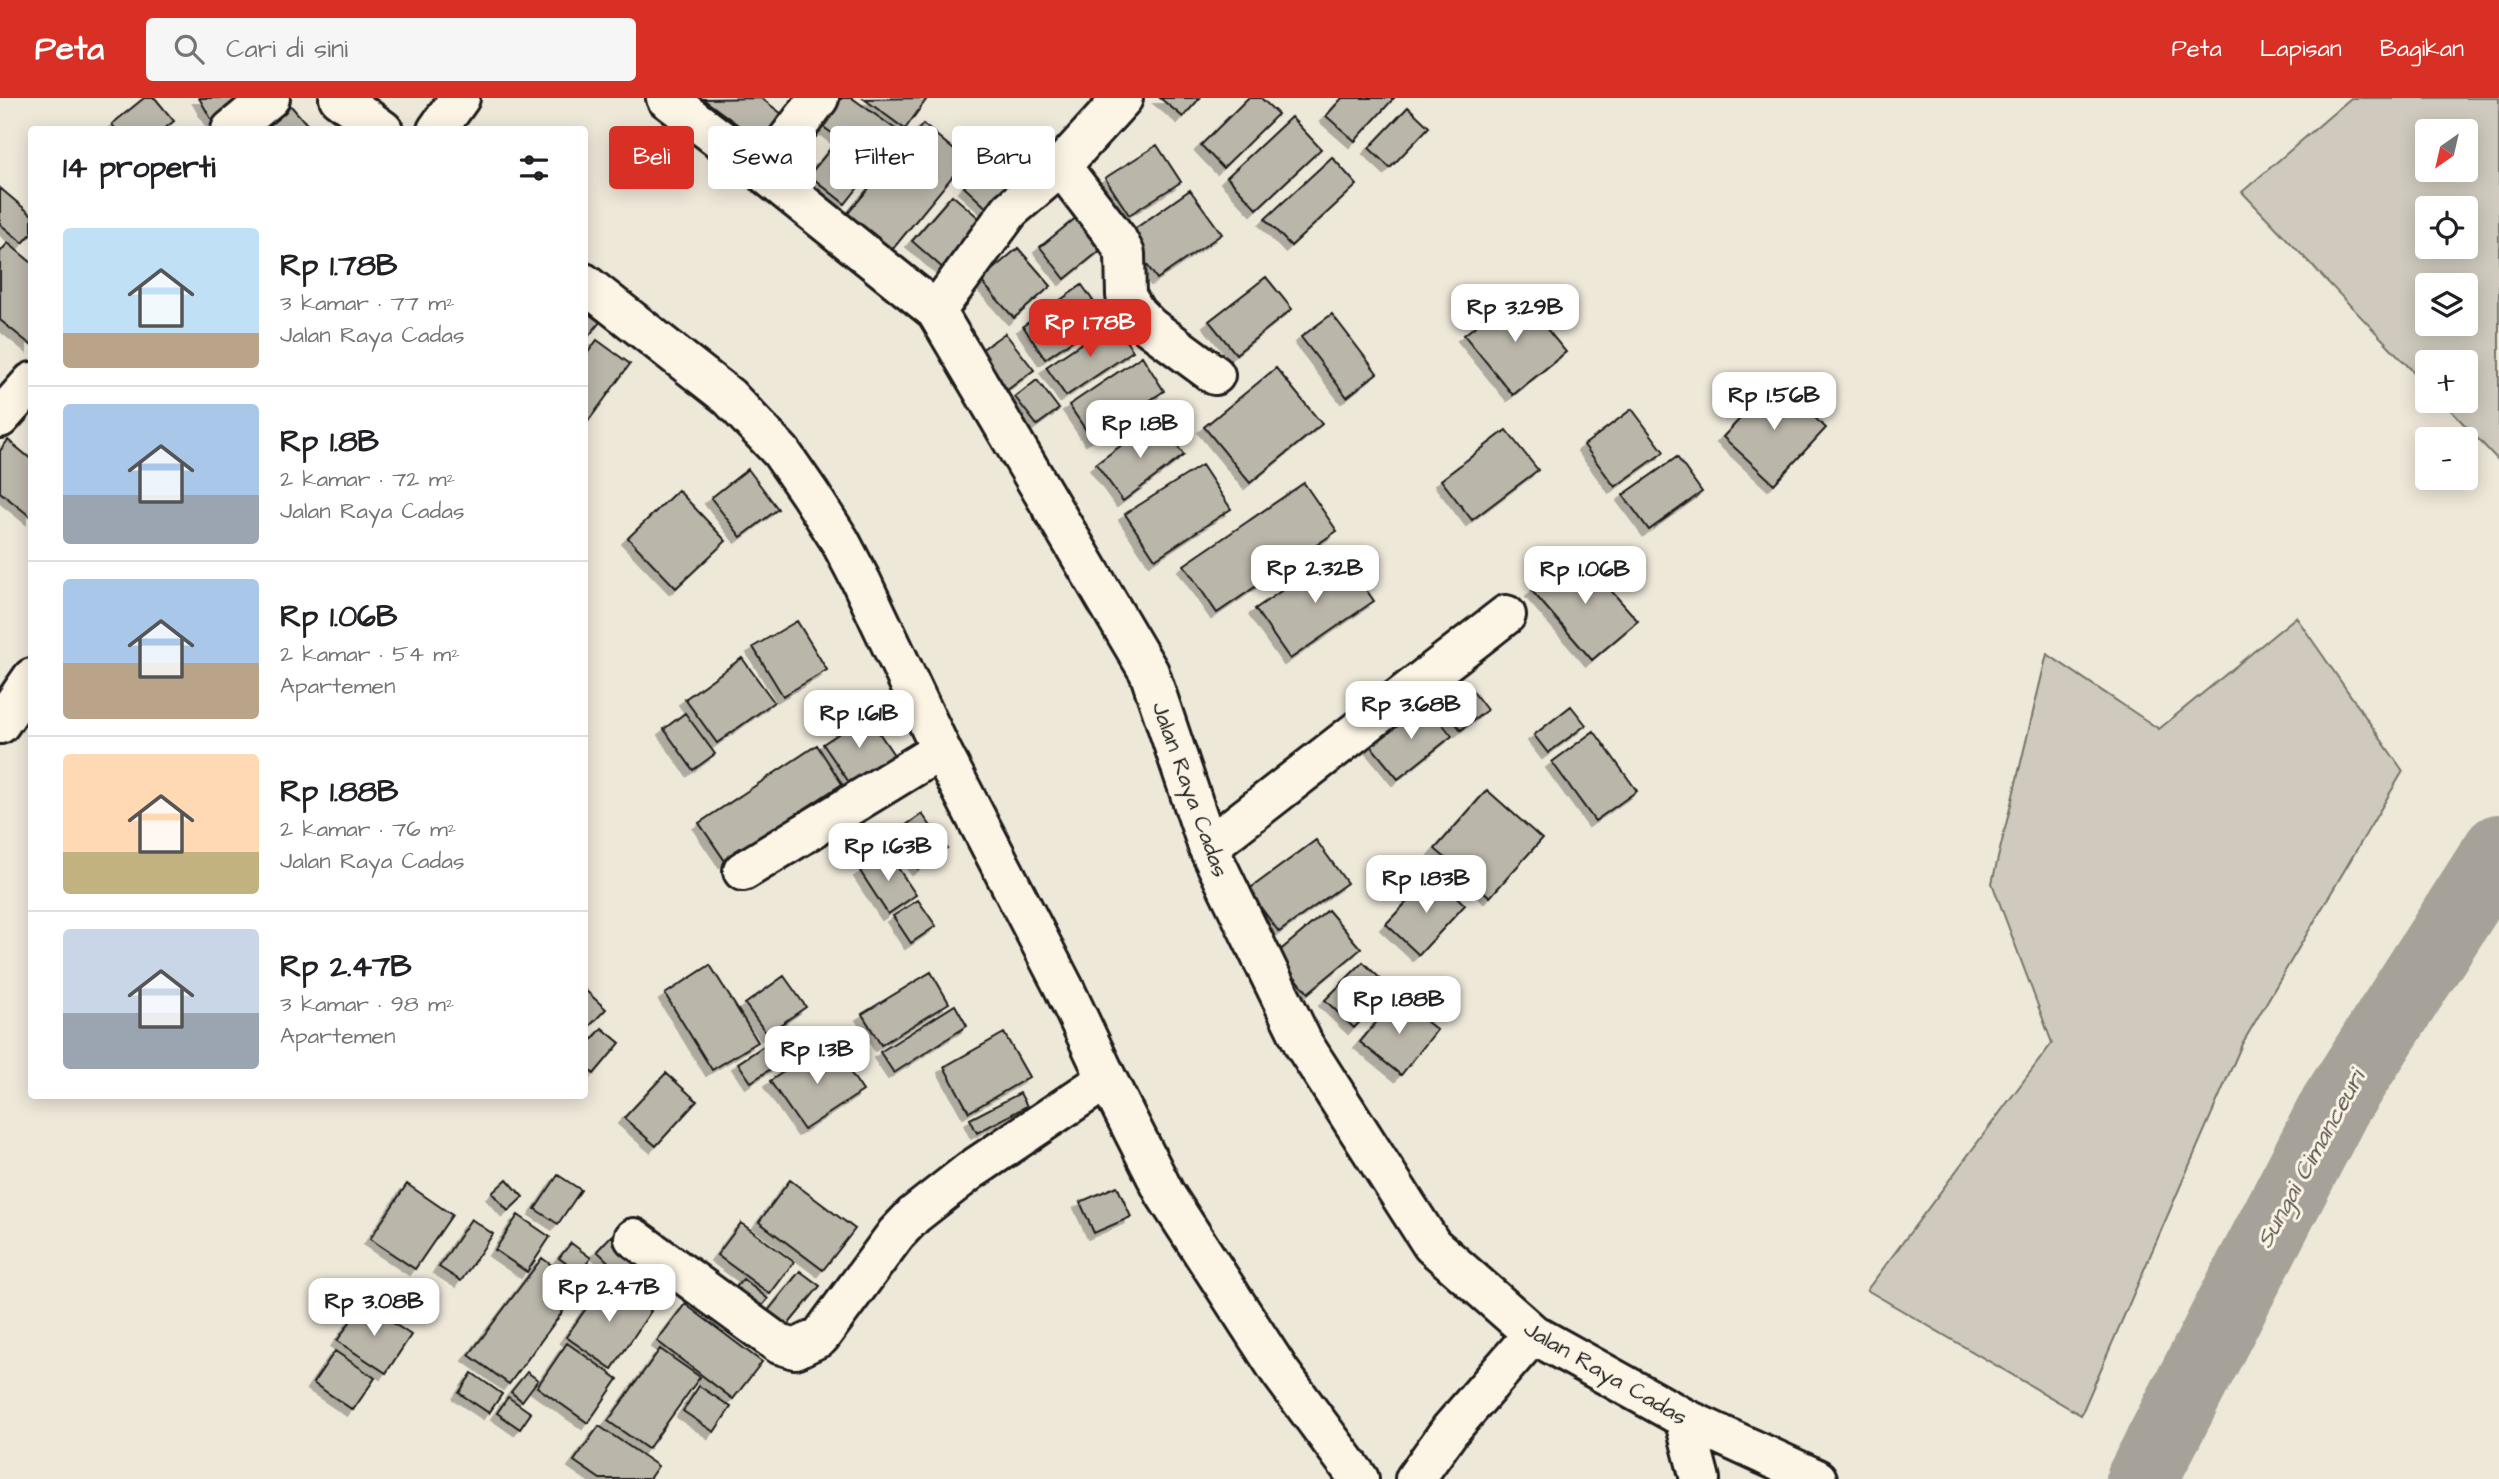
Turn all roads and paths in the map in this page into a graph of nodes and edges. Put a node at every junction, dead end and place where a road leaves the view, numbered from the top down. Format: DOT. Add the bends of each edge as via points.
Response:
graph roads {
  1 [pos="270,98"];
  2 [pos="339,98"];
  3 [pos="666,98"];
  4 [pos="819,98"];
  5 [pos="1123,98"];
  6 [pos="236,126"];
  7 [pos="378,126"];
  8 [pos="798,126"];
  9 [pos="708,130"];
  10 [pos="1061,166"];
  11 [pos="784,189"];
  12 [pos="588,286"];
  13 [pos="936,311"];
  14 [pos="1215,375"];
  15 [pos="28,386"];
  16 [pos="0,418"];
  17 [pos="1506,615"];
  18 [pos="28,684"];
  19 [pos="0,724"];
  20 [pos="941,750"];
  21 [pos="1208,847"];
  22 [pos="743,871"];
  23 [pos="1107,1079"];
  24 [pos="634,1238"];
  25 [pos="1533,1334"];
  26 [pos="1684,1418"];
  27 [pos="1359,1479"];
  28 [pos="1415,1479"];
  29 [pos="1700,1479"];
  30 [pos="1817,1479"];
  1 -- 6 [label="street"];
  2 -- 7 [label="street"];
  3 -- 9 [label="street, Jalan Raya Cadas"];
  4 -- 8 [label="street"];
  5 -- 10 [label="street"];
  10 -- 13 [label="street" via="1010,210"];
  10 -- 14 [label="street" via="1125,254 1126,296 1136,313"];
  11 -- 13 [label="street, Jalan Raya Cadas"];
  12 -- 20 [label="street" via="729,397 780,452 840,541"];
  13 -- 21 [label="street, Jalan Raya Cadas" via="1149,671"];
  15 -- 16 [label="street"];
  17 -- 21 [label="street"];
  18 -- 19 [label="street"];
  20 -- 22 [label="street"];
  20 -- 23 [label="street"];
  21 -- 25 [label="street, Jalan Raya Cadas" via="1304,1045 1422,1230 1446,1259"];
  23 -- 24 [label="street" via="970,1171 914,1215 820,1337 795,1349 779,1343"];
  23 -- 27 [label="street" via="1176,1213 1280,1372"];
  25 -- 26 [label="street, Jalan Raya Cadas"];
  25 -- 28 [label="street" via="1450,1430"];
  26 -- 29 [label="street"];
  26 -- 30 [label="street, Jalan Raya Cadas"];
}
